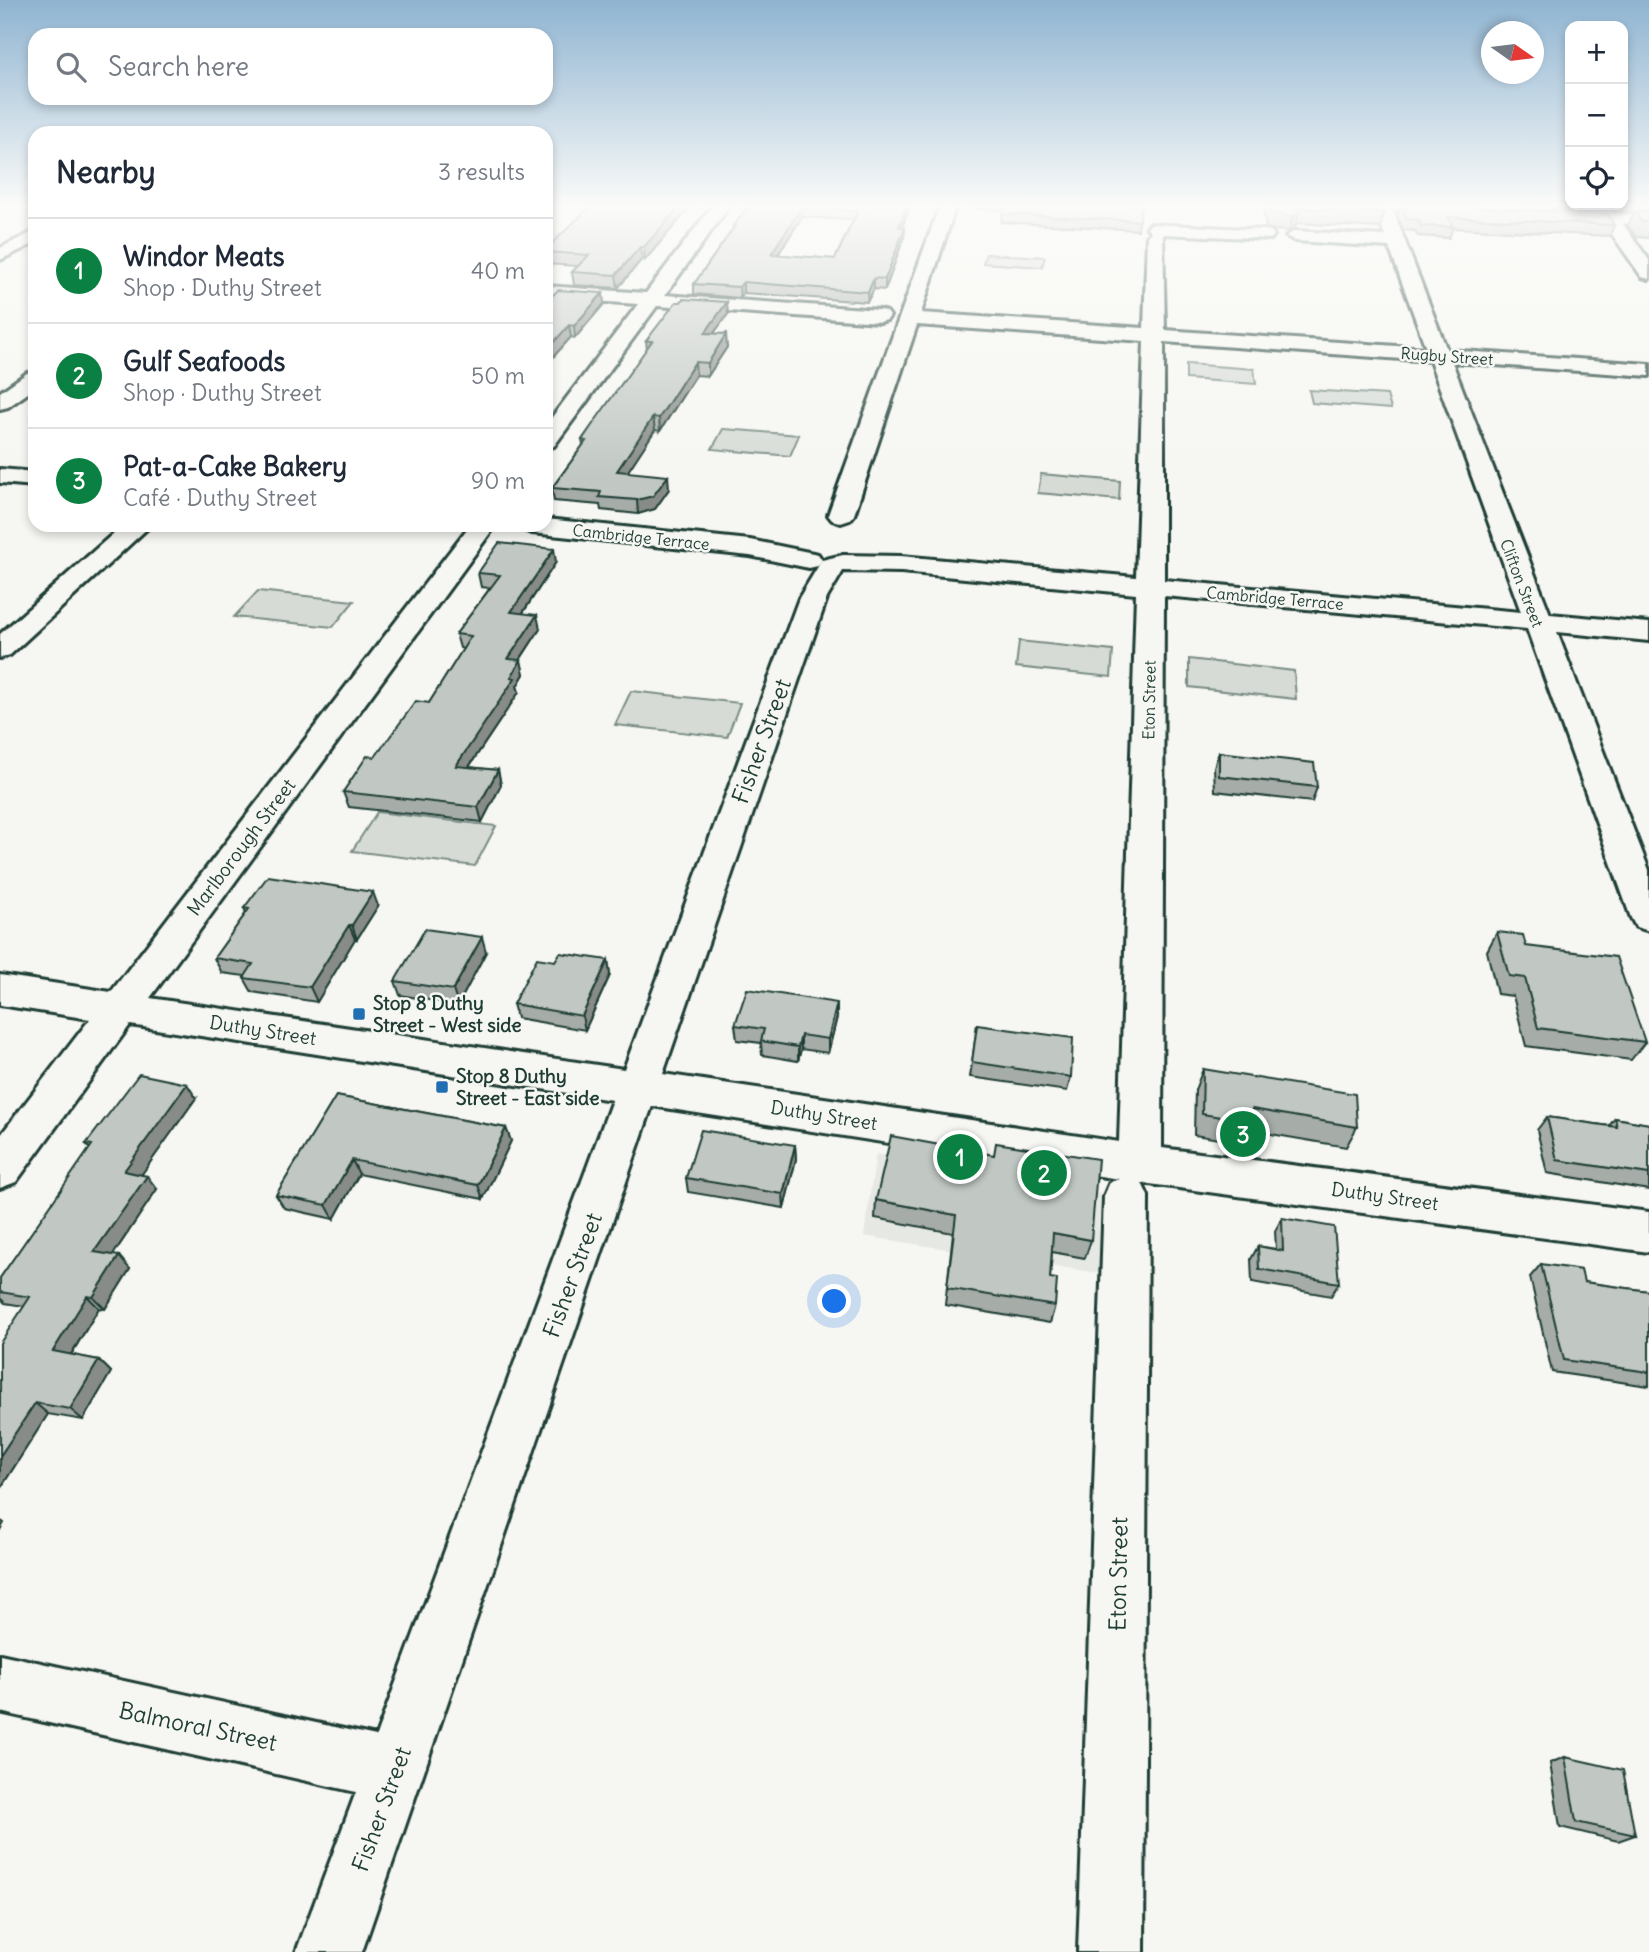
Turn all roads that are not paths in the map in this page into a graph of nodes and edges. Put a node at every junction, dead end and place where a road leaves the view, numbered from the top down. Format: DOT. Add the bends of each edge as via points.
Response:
graph roads {
  1 [pos="608,296"];
  2 [pos="654,296"];
  3 [pos="917,296"];
  4 [pos="1153,296"];
  5 [pos="1416,296"];
  6 [pos="652,299"];
  7 [pos="880,316"];
  8 [pos="909,318"];
  9 [pos="1152,336"];
  10 [pos="1437,355"];
  11 [pos="1649,370"];
  12 [pos="28,383"];
  13 [pos="0,402"];
  14 [pos="553,432"];
  15 [pos="0,476"];
  16 [pos="28,478"];
  17 [pos="553,527"];
  18 [pos="130,532"];
  19 [pos="478,532"];
  20 [pos="828,555"];
  21 [pos="1151,587"];
  22 [pos="1536,621"];
  23 [pos="1649,632"];
  24 [pos="0,649"];
  25 [pos="1649,918"];
  26 [pos="0,990"];
  27 [pos="120,1009"];
  28 [pos="638,1086"];
  29 [pos="0,1169"];
  30 [pos="1133,1180"];
  31 [pos="1649,1231"];
  32 [pos="0,1683"];
  33 [pos="395,1770"];
  34 [pos="330,1952"];
  35 [pos="1111,1952"];
  1 -- 6 [label="street"];
  2 -- 6 [label="street"];
  3 -- 8 [label="street, Fisher Street"];
  4 -- 9 [label="street, Eton Street"];
  5 -- 10 [label="street, Clifton Street"];
  6 -- 7 [label="street"];
  6 -- 14 [label="street"];
  8 -- 9 [label="street, Rugby Street"];
  8 -- 20 [label="street, Fisher Street"];
  9 -- 10 [label="street, Rugby Street"];
  9 -- 21 [label="street, Eton Street"];
  10 -- 11 [label="street, Rugby Street"];
  10 -- 22 [label="street, Clifton Street"];
  12 -- 13 [label="street"];
  15 -- 16 [label="street"];
  17 -- 20 [label="street, Cambridge Terrace"];
  18 -- 24 [label="street"];
  19 -- 27 [label="street, Marlborough Street"];
  20 -- 21 [label="street, Cambridge Terrace"];
  20 -- 28 [label="street, Fisher Street"];
  21 -- 22 [label="street, Cambridge Terrace"];
  21 -- 30 [label="street, Eton Street"];
  22 -- 23 [label="street, Cambridge Terrace"];
  22 -- 25 [label="street, Clifton Street"];
  26 -- 27 [label="street, Duthy Street"];
  27 -- 28 [label="street, Duthy Street"];
  27 -- 29 [label="street, Marlborough Street"];
  28 -- 30 [label="street, Duthy Street"];
  28 -- 33 [label="street, Fisher Street"];
  30 -- 31 [label="street, Duthy Street"];
  30 -- 35 [label="street, Eton Street"];
  32 -- 33 [label="street, Balmoral Street"];
  33 -- 34 [label="street, Fisher Street"];
}
